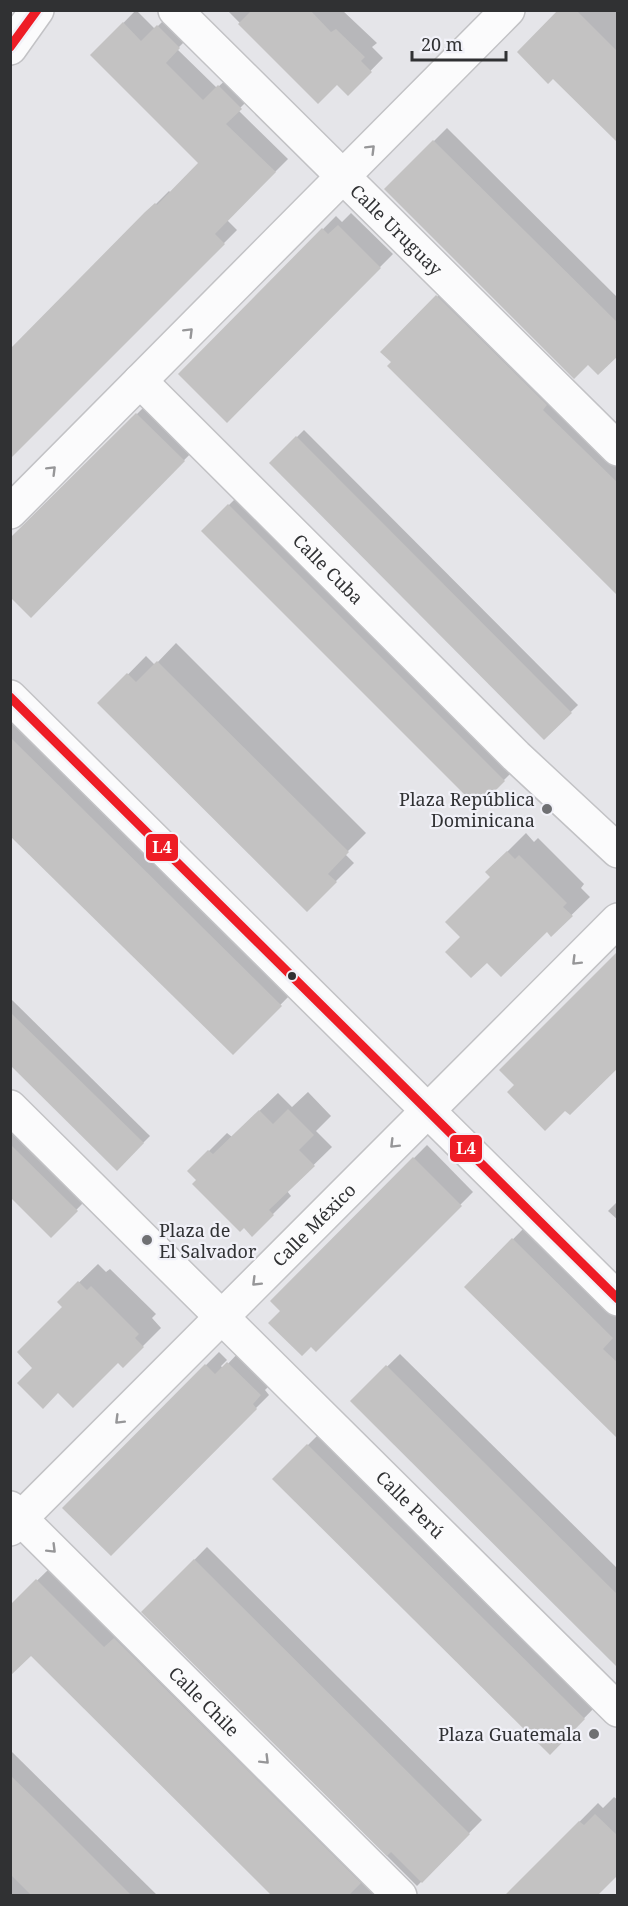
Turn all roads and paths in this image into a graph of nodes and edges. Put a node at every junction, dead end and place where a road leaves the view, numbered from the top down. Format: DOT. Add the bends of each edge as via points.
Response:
graph roads {
  1 [pos="37,10"];
  2 [pos="175,10"];
  3 [pos="508,10"];
  4 [pos="10,48"];
  5 [pos="343,177"];
  6 [pos="140,381"];
  7 [pos="618,449"];
  8 [pos="10,512"];
  9 [pos="10,697"];
  10 [pos="618,851"];
  11 [pos="618,920"];
  12 [pos="10,1107"];
  13 [pos="427,1110"];
  14 [pos="618,1299"];
  15 [pos="222,1317"];
  16 [pos="14,1518"];
  17 [pos="609,1701"];
  18 [pos="400,1896"];
  1 -- 4 [label="street"];
  2 -- 5 [label="street, Calle Uruguay"];
  5 -- 3 [label="street, one-way"];
  6 -- 5 [label="street, one-way"];
  5 -- 7 [label="street, Calle Uruguay"];
  8 -- 6 [label="street, one-way"];
  6 -- 10 [label="street, Calle Cuba" via="516,756"];
  9 -- 13 [label="street"];
  11 -- 13 [label="street, Calle México, one-way"];
  12 -- 15 [label="street"];
  13 -- 14 [label="street"];
  13 -- 15 [label="street, Calle México, one-way"];
  15 -- 16 [label="street, Calle México, one-way"];
  15 -- 17 [label="street, Calle Perú"];
  16 -- 18 [label="street, Calle Chile, one-way"];
}
